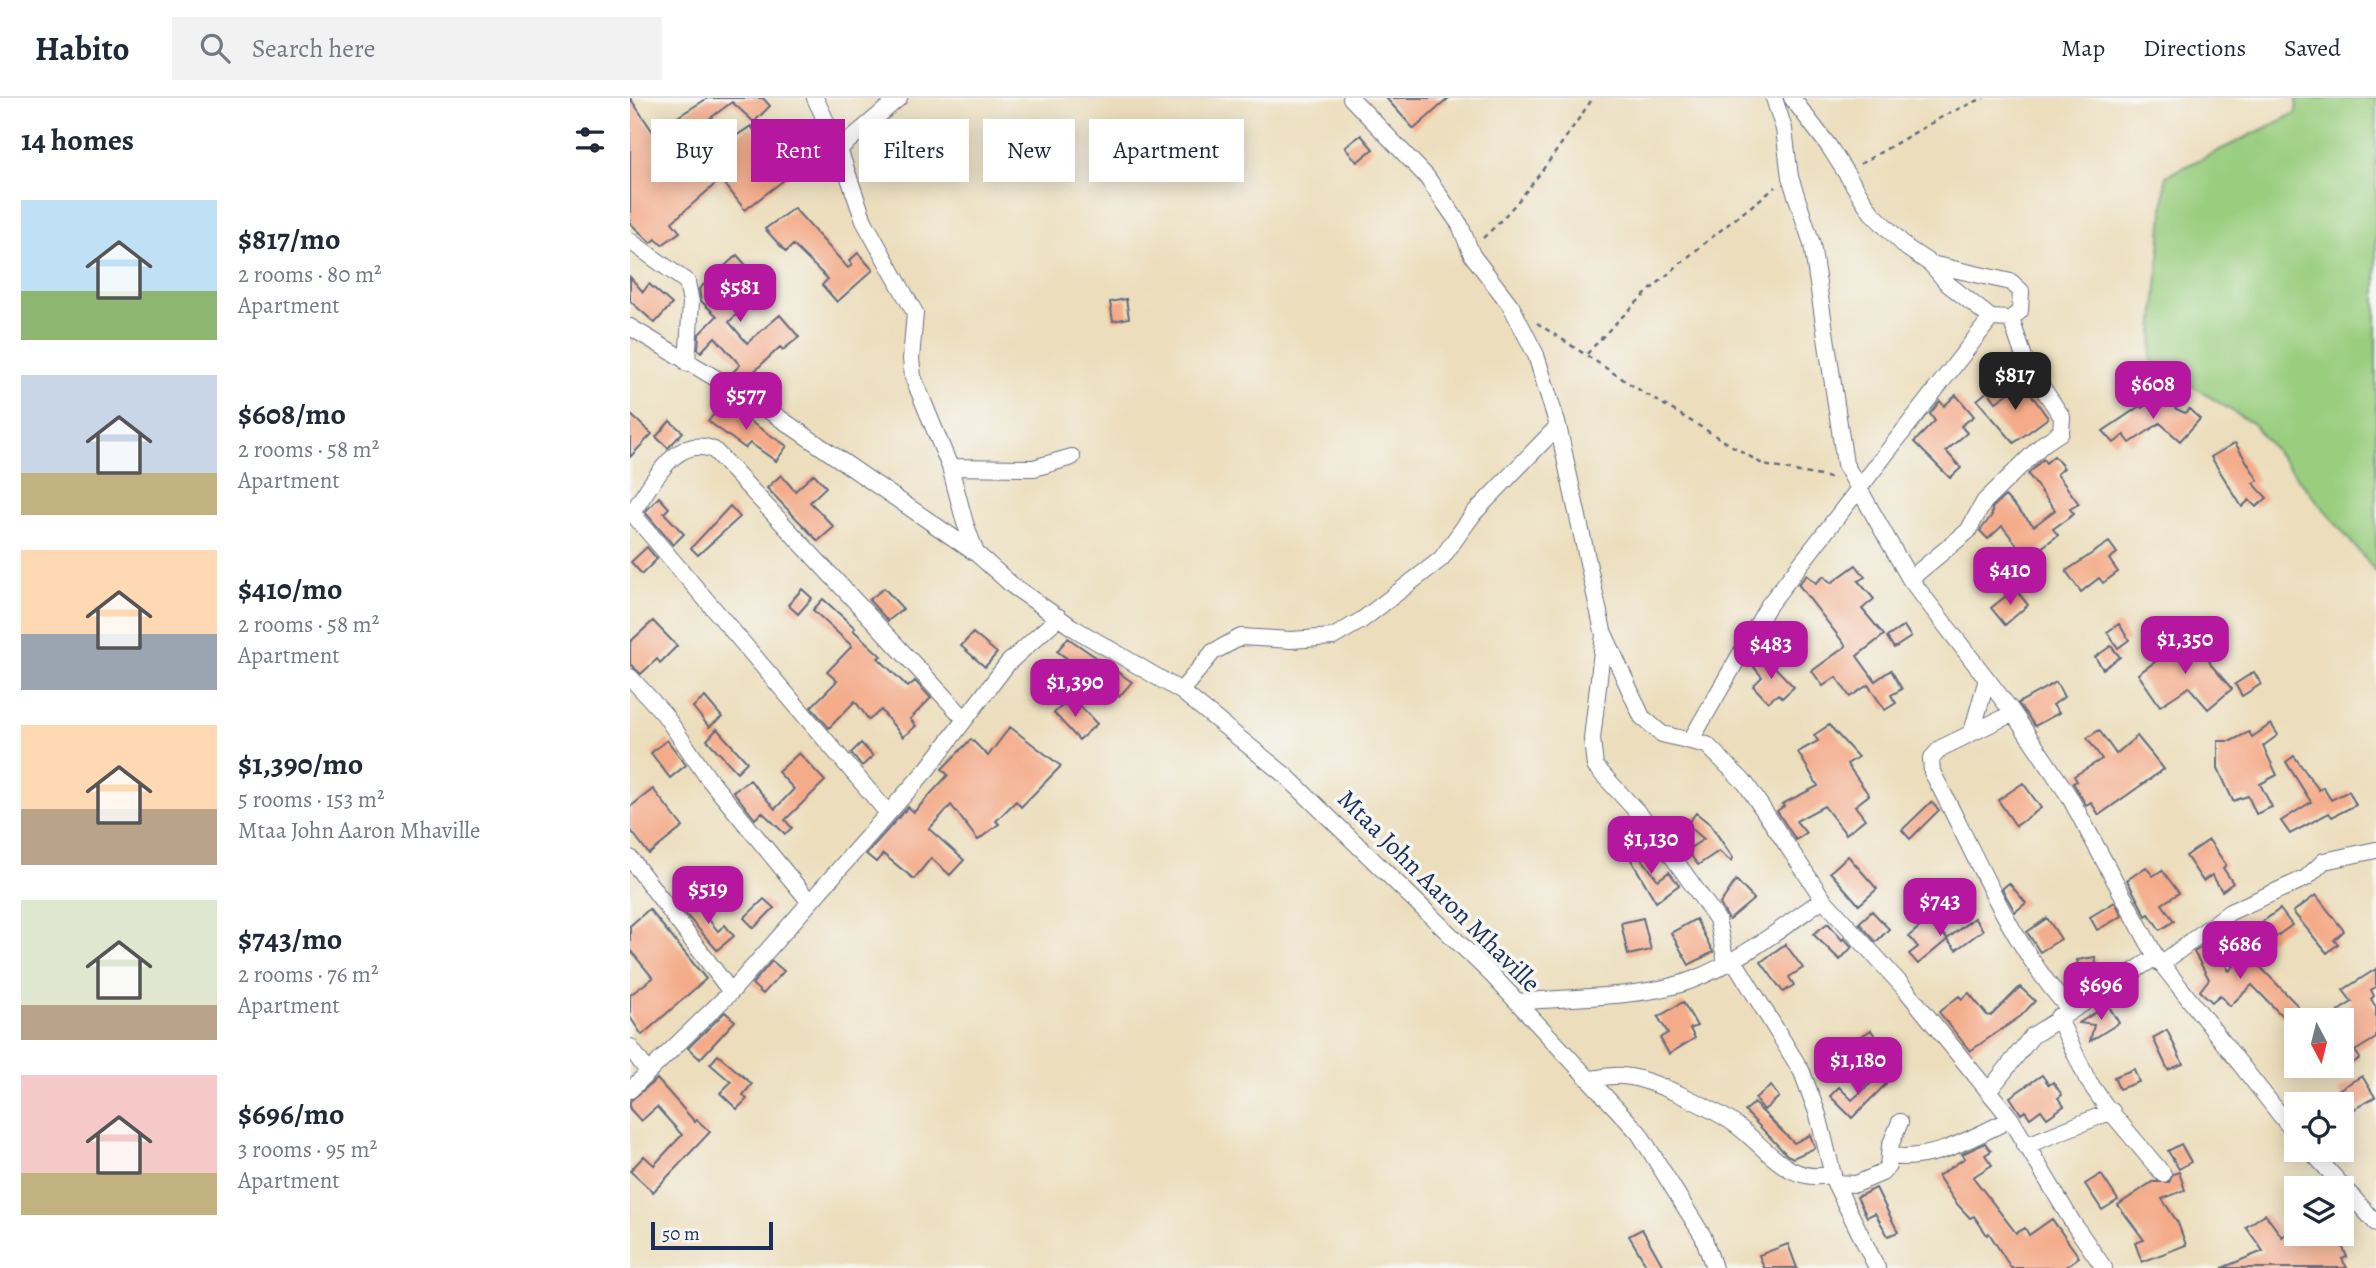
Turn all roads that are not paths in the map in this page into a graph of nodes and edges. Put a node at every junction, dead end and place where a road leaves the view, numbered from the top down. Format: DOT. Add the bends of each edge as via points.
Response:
graph roads {
  1 [pos="815,98"];
  2 [pos="900,98"];
  3 [pos="1351,98"];
  4 [pos="1774,98"];
  5 [pos="1792,98"];
  6 [pos="825,119"];
  7 [pos="845,144"];
  8 [pos="845,167"];
  9 [pos="630,241"];
  10 [pos="1931,264"];
  11 [pos="1991,318"];
  12 [pos="2011,319"];
  13 [pos="630,327"];
  14 [pos="687,363"];
  15 [pos="1558,426"];
  16 [pos="1072,457"];
  17 [pos="950,467"];
  18 [pos="1860,486"];
  19 [pos="631,514"];
  20 [pos="976,553"];
  21 [pos="1910,579"];
  22 [pos="1059,617"];
  23 [pos="1604,634"];
  24 [pos="630,677"];
  25 [pos="1987,679"];
  26 [pos="1181,691"];
  27 [pos="2013,713"];
  28 [pos="965,719"];
  29 [pos="1972,732"];
  30 [pos="1691,740"];
  31 [pos="887,812"];
  32 [pos="2376,850"];
  33 [pos="630,858"];
  34 [pos="1823,899"];
  35 [pos="809,901"];
  36 [pos="1729,960"];
  37 [pos="2159,960"];
  38 [pos="732,992"];
  39 [pos="1517,1002"];
  40 [pos="2064,1013"];
  41 [pos="630,1047"];
  42 [pos="648,1072"];
  43 [pos="1589,1079"];
  44 [pos="630,1090"];
  45 [pos="1988,1091"];
  46 [pos="2112,1111"];
  47 [pos="2011,1119"];
  48 [pos="2284,1120"];
  49 [pos="1900,1122"];
  50 [pos="2025,1146"];
  51 [pos="1891,1156"];
  52 [pos="2321,1162"];
  53 [pos="2163,1174"];
  54 [pos="1834,1178"];
  55 [pos="2376,1223"];
  56 [pos="1714,1268"];
  57 [pos="1877,1268"];
  58 [pos="2104,1268"];
  1 -- 6 [label="street"];
  2 -- 7 [label="street"];
  3 -- 15 [label="street" via="1426,176 1460,225 1470,250 1511,306 1536,355"];
  4 -- 18 [label="street" via="1784,129 1790,177 1812,244 1845,464"];
  5 -- 10 [label="street" via="1871,212 1907,248"];
  8 -- 17 [label="street" via="863,220 915,313 913,377"];
  9 -- 14 [label="street" via="687,282 691,302"];
  10 -- 11 [label="street"];
  10 -- 12 [label="street" via="2011,282 2021,291 2023,304"];
  11 -- 12 [label="street"];
  11 -- 18 [label="street"];
  12 -- 21 [label="street" via="2026,363 2062,417 2061,432 1984,502 1968,531"];
  13 -- 14 [label="street, Mtaa John Aaron Mhaville"];
  14 -- 20 [label="street, Mtaa John Aaron Mhaville" via="761,406"];
  15 -- 23 [label="street"];
  15 -- 26 [label="street" via="1474,513 1441,559 1362,620 1333,637 1241,637 1213,652"];
  16 -- 17 [label="street" via="1034,468"];
  17 -- 20 [label="street"];
  18 -- 21 [label="street"];
  18 -- 30 [label="street" via="1768,607"];
  19 -- 28 [label="street" via="678,451 696,445 714,450"];
  19 -- 31 [label="street"];
  20 -- 22 [label="street, Mtaa John Aaron Mhaville" via="1013,586"];
  21 -- 25 [label="street"];
  22 -- 26 [label="street, Mtaa John Aaron Mhaville"];
  22 -- 28 [label="street" via="1008,663"];
  23 -- 30 [label="street" via="1642,717 1662,734"];
  23 -- 36 [label="street" via="1592,739 1595,766 1652,828 1717,919"];
  24 -- 35 [label="street"];
  25 -- 27 [label="street"];
  25 -- 29 [label="street"];
  26 -- 39 [label="street, Mtaa John Aaron Mhaville" via="1286,776"];
  27 -- 29 [label="street"];
  27 -- 37 [label="street" via="2069,796"];
  28 -- 31 [label="street"];
  29 -- 40 [label="street" via="1933,754 1932,772 2005,913"];
  30 -- 34 [label="street" via="1718,753 1746,784"];
  31 -- 35 [label="street"];
  32 -- 37 [label="street" via="2324,862 2306,878 2230,912"];
  33 -- 38 [label="street"];
  34 -- 36 [label="street"];
  34 -- 45 [label="street" via="1906,990"];
  35 -- 38 [label="street"];
  36 -- 39 [label="street" via="1691,981 1649,990"];
  36 -- 54 [label="street" via="1802,1072"];
  37 -- 40 [label="street"];
  37 -- 48 [label="street"];
  38 -- 42 [label="street"];
  39 -- 43 [label="street, Mtaa John Aaron Mhaville"];
  40 -- 45 [label="street" via="2032,1036"];
  40 -- 46 [label="street" via="2087,1079"];
  41 -- 42 [label="street"];
  42 -- 44 [label="street"];
  43 -- 54 [label="street" via="1623,1076 1684,1097 1735,1124 1786,1169"];
  43 -- 56 [label="street, Mtaa John Aaron Mhaville" via="1639,1132 1703,1236"];
  45 -- 47 [label="street"];
  46 -- 50 [label="street"];
  46 -- 53 [label="street"];
  47 -- 50 [label="street"];
  47 -- 51 [label="street" via="1933,1153"];
  49 -- 51 [label="street" via="1890,1146"];
  50 -- 58 [label="street"];
  51 -- 54 [label="street" via="1882,1173 1856,1184"];
  52 -- 55 [label="street"];
  54 -- 57 [label="street"];
}
